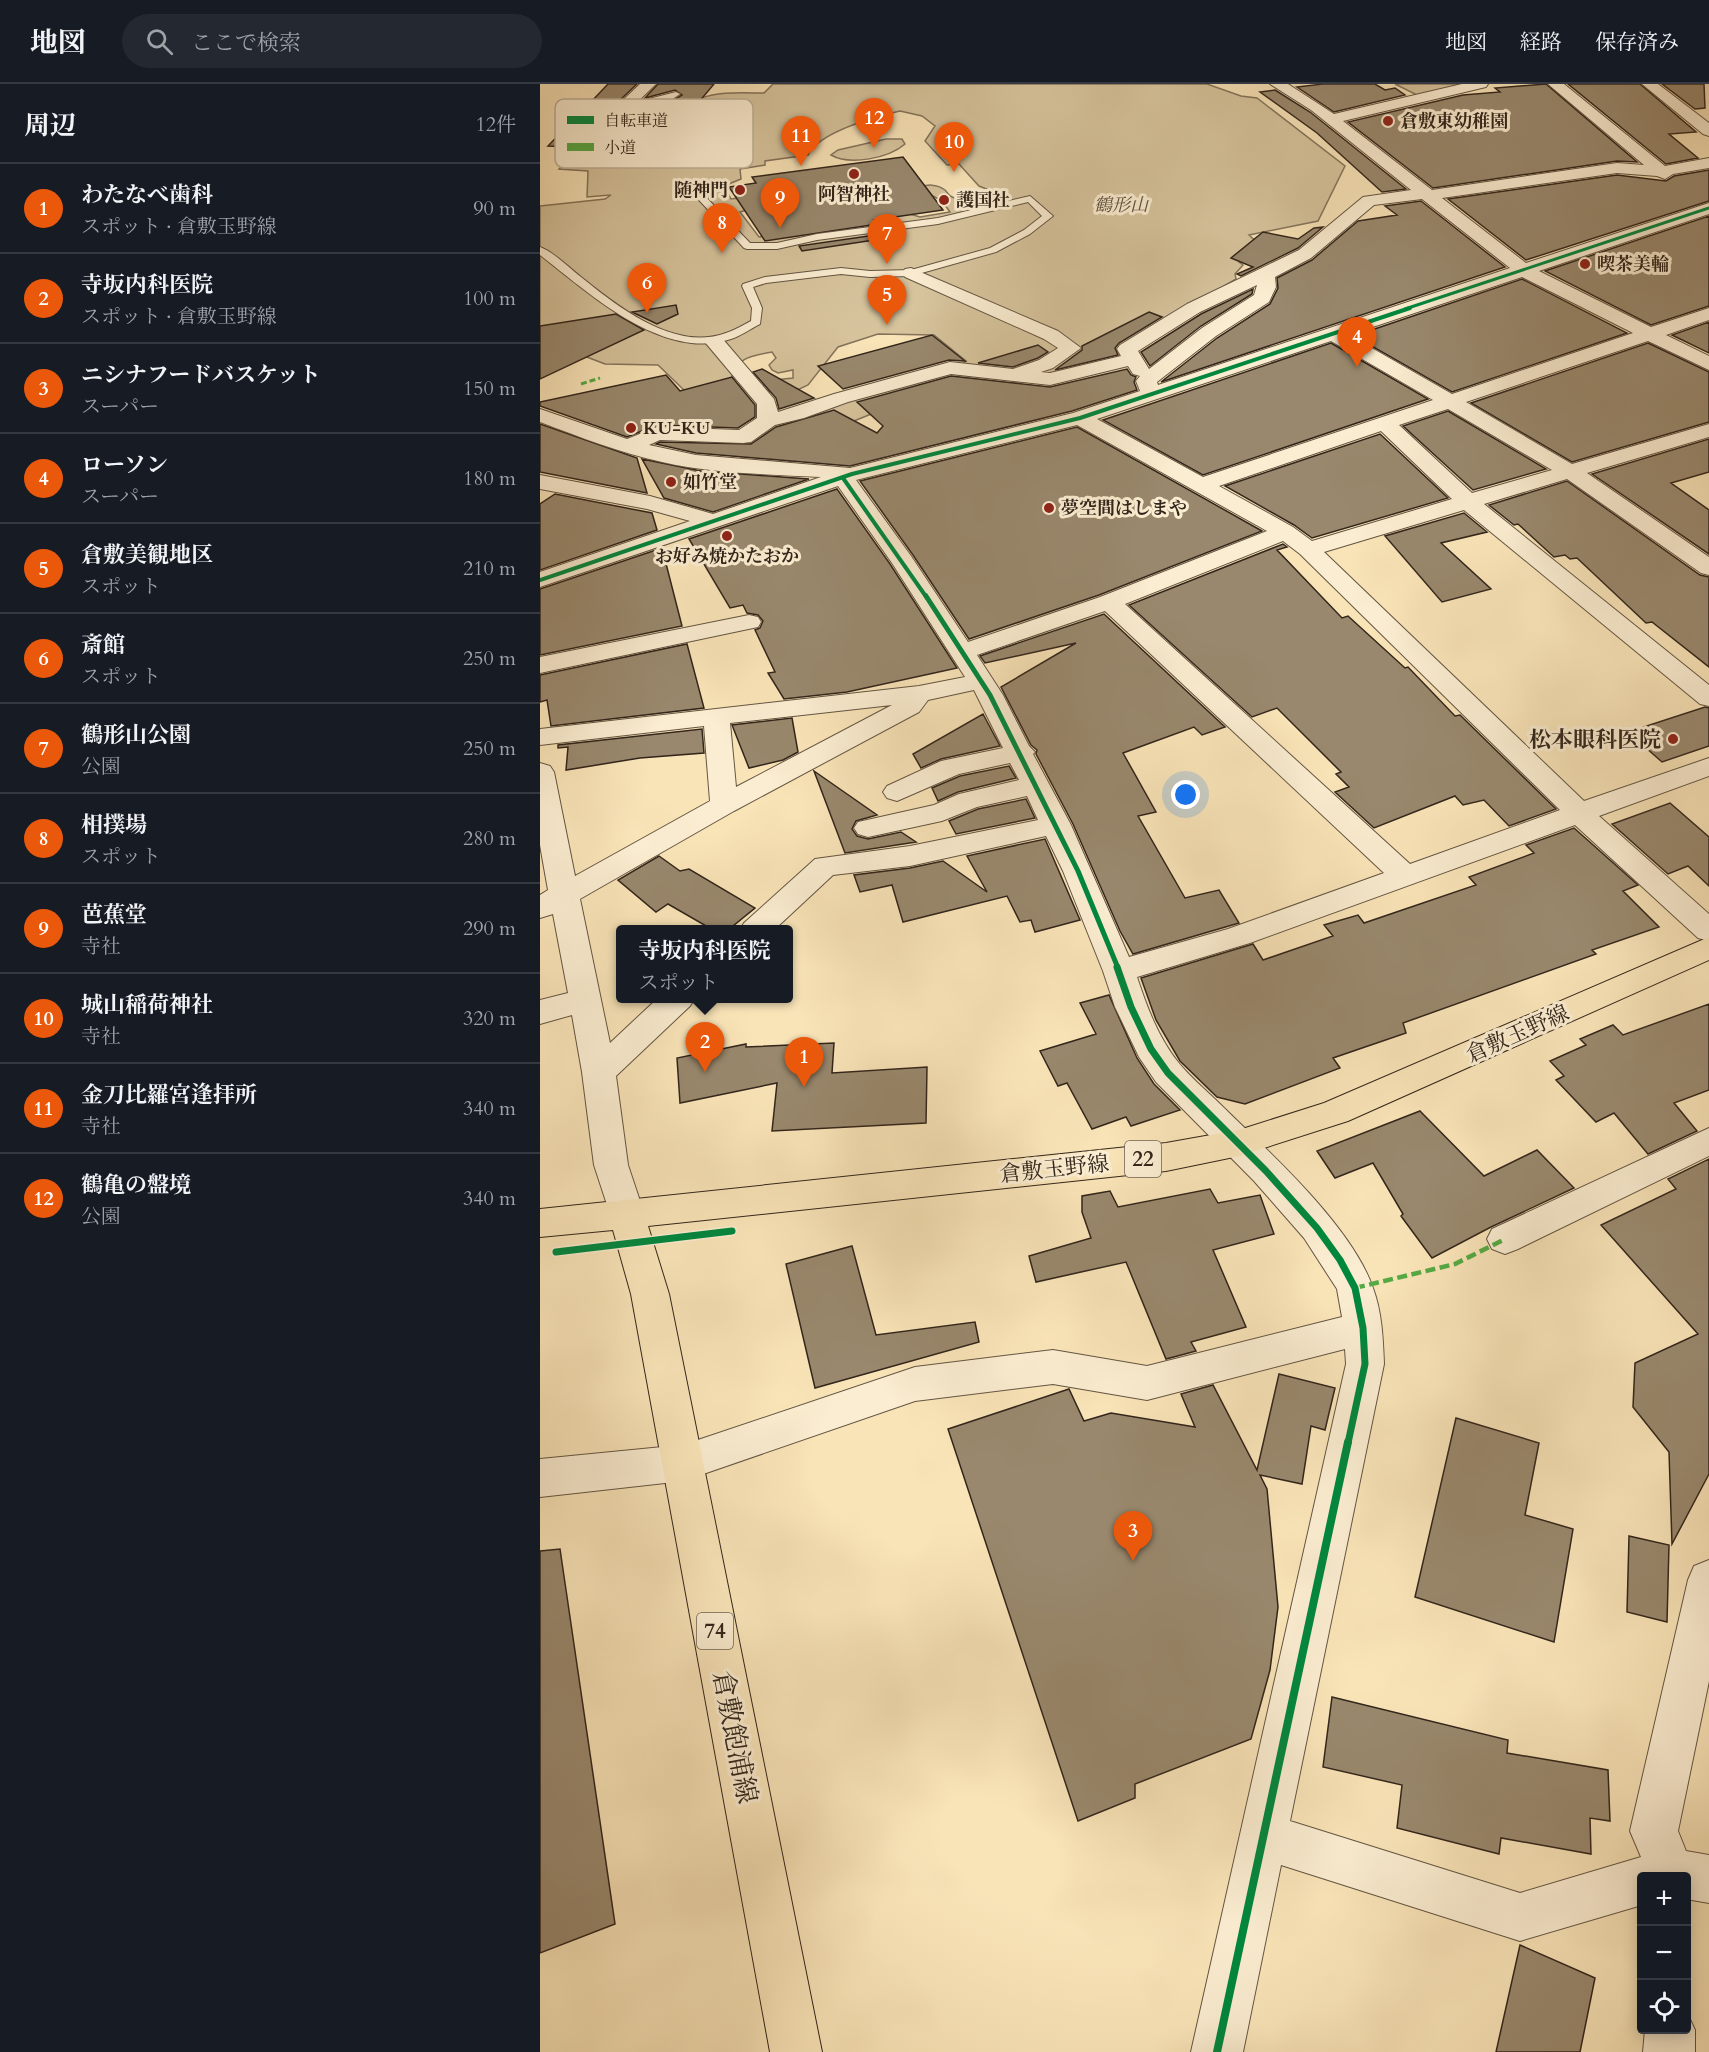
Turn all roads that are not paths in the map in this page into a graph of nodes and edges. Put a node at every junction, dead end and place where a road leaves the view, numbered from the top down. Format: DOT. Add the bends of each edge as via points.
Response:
graph roads {
  1 [pos="649,84"];
  2 [pos="1278,84"];
  3 [pos="1481,84"];
  4 [pos="1555,84"];
  5 [pos="1649,84"];
  6 [pos="676,94"];
  7 [pos="633,99"];
  8 [pos="663,99"];
  9 [pos="1332,119"];
  10 [pos="1709,130"];
  11 [pos="1709,163"];
  12 [pos="1662,171"];
  13 [pos="1428,194"];
  14 [pos="700,196"];
  15 [pos="1708,210"];
  16 [pos="540,250"];
  17 [pos="1523,270"];
  18 [pos="910,273"];
  19 [pos="1265,275"];
  20 [pos="1709,314"];
  21 [pos="1334,334"];
  22 [pos="1647,334"];
  23 [pos="714,341"];
  24 [pos="1132,358"];
  25 [pos="1709,364"];
  26 [pos="1014,375"];
  27 [pos="1149,387"];
  28 [pos="1446,400"];
  29 [pos="542,418"];
  30 [pos="1080,418"];
  31 [pos="768,420"];
  32 [pos="1383,422"];
  33 [pos="1709,430"];
  34 [pos="1682,438"];
  35 [pos="631,446"];
  36 [pos="1700,450"];
  37 [pos="1571,472"];
  38 [pos="848,476"];
  39 [pos="540,482"];
  40 [pos="1201,485"];
  41 [pos="1468,502"];
  42 [pos="713,521"];
  43 [pos="1284,532"];
  44 [pos="1308,549"];
  45 [pos="1709,568"];
  46 [pos="540,580"];
  47 [pos="1108,602"];
  48 [pos="749,622"];
  49 [pos="962,652"];
  50 [pos="540,665"];
  51 [pos="982,681"];
  52 [pos="919,694"];
  53 [pos="1709,698"];
  54 [pos="716,717"];
  55 [pos="540,737"];
  56 [pos="1021,752"];
  57 [pos="1709,766"];
  58 [pos="540,772"];
  59 [pos="1037,785"];
  60 [pos="897,792"];
  61 [pos="724,805"];
  62 [pos="1580,814"];
  63 [pos="1057,825"];
  64 [pos="868,828"];
  65 [pos="1404,875"];
  66 [pos="553,901"];
  67 [pos="760,925"];
  68 [pos="1709,931"];
  69 [pos="1709,948"];
  70 [pos="1119,971"];
  71 [pos="585,1000"];
  72 [pos="675,1003"];
  73 [pos="540,1012"];
  74 [pos="599,1072"];
  75 [pos="1709,1140"];
  76 [pos="1239,1143"];
  77 [pos="626,1213"];
  78 [pos="540,1222"];
  79 [pos="1505,1239"];
  80 [pos="1363,1328"];
  81 [pos="683,1463"];
  82 [pos="540,1478"];
  83 [pos="1709,1580"];
  84 [pos="1264,1836"];
  85 [pos="1668,1872"];
  86 [pos="1637,1886"];
  87 [pos="1670,2034"];
  88 [pos="796,2052"];
  89 [pos="1217,2052"];
  90 [pos="1669,2052"];
  1 -- 7 [label="street"];
  2 -- 9 [label="street"];
  3 -- 9 [label="street"];
  4 -- 12 [label="street"];
  5 -- 10 [label="street"];
  6 -- 8 [label="lane"];
  9 -- 13 [label="street"];
  11 -- 12 [label="street"];
  12 -- 13 [label="street" via="1617,168"];
  12 -- 15 [label="street"];
  13 -- 17 [label="street"];
  13 -- 19 [label="street" via="1369,201 1305,254"];
  14 -- 18 [label="lane" via="747,246 777,246 938,221 1030,199 1048,216 993,250"];
  15 -- 17 [label="street"];
  16 -- 23 [label="lane" via="610,303 655,331 684,341"];
  17 -- 21 [label="street"];
  17 -- 22 [label="street"];
  18 -- 23 [label="lane" via="841,271 765,279 747,286 757,308 756,322 740,334"];
  18 -- 26 [label="street" via="1032,326 1071,348 1046,364"];
  19 -- 24 [label="street" via="1155,330 1127,350"];
  19 -- 27 [label="street" via="1267,287 1262,298 1209,332"];
  20 -- 22 [label="street"];
  21 -- 27 [label="street"];
  21 -- 28 [label="street"];
  22 -- 25 [label="street"];
  22 -- 28 [label="street"];
  23 -- 31 [label="street" via="768,403"];
  24 -- 26 [label="street" via="1050,379"];
  24 -- 27 [label="street"];
  26 -- 31 [label="street" via="950,368"];
  27 -- 30 [label="street"];
  28 -- 32 [label="street"];
  28 -- 37 [label="street"];
  29 -- 35 [label="street"];
  30 -- 38 [label="street"];
  30 -- 40 [label="street"];
  31 -- 35 [label="street" via="743,437 657,433"];
  32 -- 40 [label="street"];
  32 -- 41 [label="street"];
  33 -- 34 [label="street"];
  34 -- 36 [label="street"];
  34 -- 37 [label="street"];
  35 -- 38 [label="street" via="696,462 840,471"];
  37 -- 41 [label="street"];
  37 -- 45 [label="street"];
  38 -- 42 [label="street"];
  38 -- 49 [label="street"];
  39 -- 42 [label="street" via="650,503"];
  40 -- 43 [label="street"];
  41 -- 44 [label="street"];
  41 -- 53 [label="street"];
  42 -- 46 [label="street"];
  43 -- 44 [label="street"];
  43 -- 47 [label="street"];
  44 -- 62 [label="street"];
  47 -- 49 [label="street"];
  47 -- 65 [label="street"];
  48 -- 50 [label="street"];
  49 -- 51 [label="street"];
  51 -- 52 [label="street"];
  51 -- 56 [label="street"];
  52 -- 54 [label="street"];
  52 -- 61 [label="street" via="910,706"];
  54 -- 55 [label="street"];
  54 -- 61 [label="street"];
  56 -- 59 [label="street"];
  56 -- 60 [label="street" via="951,767"];
  57 -- 62 [label="street"];
  58 -- 66 [label="street"];
  59 -- 63 [label="street"];
  59 -- 64 [label="street"];
  61 -- 66 [label="street"];
  62 -- 65 [label="street"];
  62 -- 68 [label="street"];
  63 -- 67 [label="street" via="910,855 825,866"];
  63 -- 70 [label="street"];
  65 -- 70 [label="street" via="1239,936"];
  66 -- 71 [label="street"];
  69 -- 76 [label="main road, 倉敷玉野線 / 22" via="1336,1112"];
  70 -- 76 [label="street" via="1131,1007 1168,1073"];
  71 -- 73 [label="street"];
  71 -- 74 [label="street"];
  72 -- 74 [label="street"];
  74 -- 77 [label="street" via="611,1165"];
  75 -- 79 [label="street"];
  76 -- 77 [label="main road, 倉敷玉野線 / 22" via="1166,1157"];
  76 -- 80 [label="street" via="1317,1228 1340,1260 1356,1288"];
  77 -- 78 [label="main road, 倉敷玉野線 / 22"];
  77 -- 81 [label="main road, 倉敷飽浦線 / 74" via="650,1294"];
  80 -- 81 [label="street" via="1147,1383 1053,1366 915,1384"];
  80 -- 84 [label="street" via="1365,1364"];
  81 -- 82 [label="street"];
  81 -- 88 [label="main road, 倉敷飽浦線 / 74"];
  83 -- 85 [label="street" via="1654,1831"];
  84 -- 86 [label="street" via="1520,1917"];
  84 -- 89 [label="street"];
  87 -- 90 [label="street"];
}
